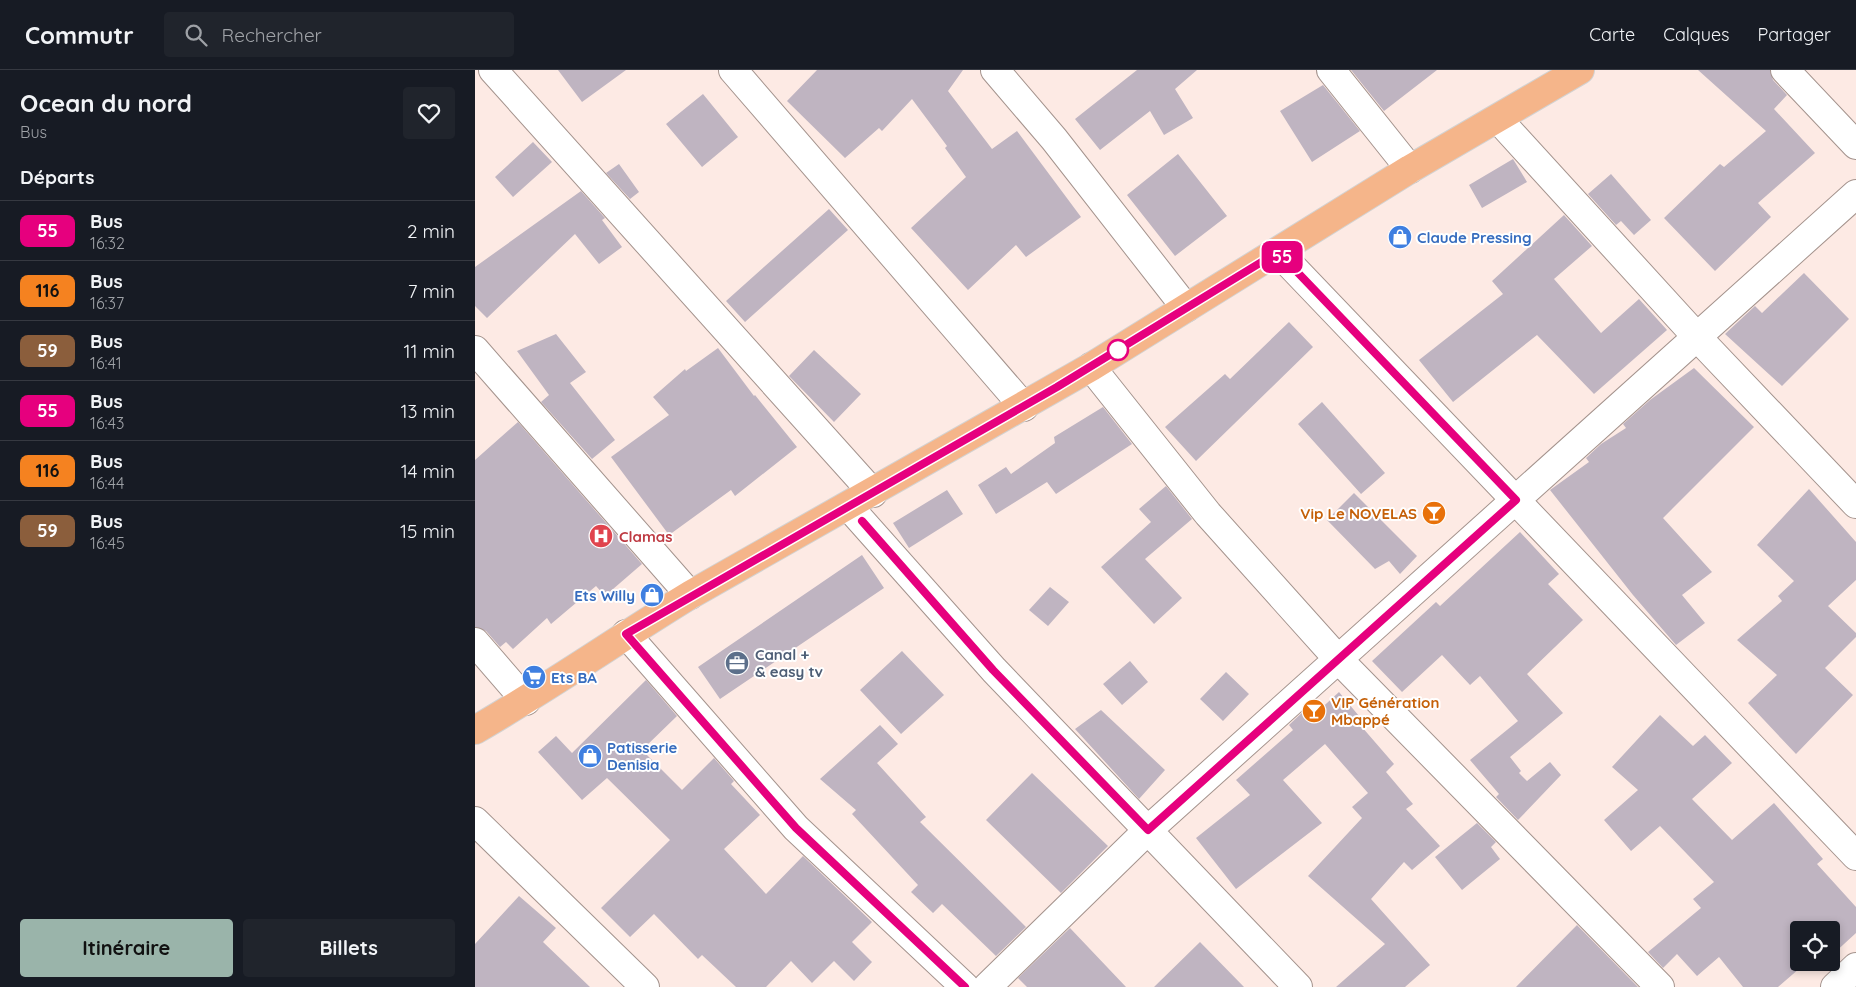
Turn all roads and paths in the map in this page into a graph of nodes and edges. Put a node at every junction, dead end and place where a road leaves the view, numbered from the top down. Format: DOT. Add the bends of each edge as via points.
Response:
graph roads {
  1 [pos="493,70"];
  2 [pos="733,70"];
  3 [pos="995,70"];
  4 [pos="1331,70"];
  5 [pos="1581,70"];
  6 [pos="1785,70"];
  7 [pos="1498,119"];
  8 [pos="1856,145"];
  9 [pos="1410,169"];
  10 [pos="1856,194"];
  11 [pos="1278,252"];
  12 [pos="1186,308"];
  13 [pos="1697,337"];
  14 [pos="475,350"];
  15 [pos="1091,367"];
  16 [pos="1024,407"];
  17 [pos="873,493"];
  18 [pos="1516,500"];
  19 [pos="1856,504"];
  20 [pos="849,506"];
  21 [pos="690,595"];
  22 [pos="626,634"];
  23 [pos="475,642"];
  24 [pos="1337,660"];
  25 [pos="526,701"];
  26 [pos="475,730"];
  27 [pos="475,821"];
  28 [pos="1148,830"];
  29 [pos="1856,856"];
  30 [pos="1856,967"];
  31 [pos="645,987"];
  32 [pos="965,987"];
  33 [pos="987,987"];
  34 [pos="1299,987"];
  35 [pos="1660,987"];
  36 [pos="1835,987"];
  1 -- 17 [label="street"];
  2 -- 16 [label="street"];
  3 -- 12 [label="street" via="1054,139"];
  4 -- 9 [label="street"];
  5 -- 7 [label="highway"];
  6 -- 8 [label="street"];
  7 -- 9 [label="highway"];
  7 -- 13 [label="street"];
  9 -- 11 [label="highway"];
  10 -- 13 [label="street"];
  11 -- 12 [label="highway"];
  11 -- 18 [label="street"];
  12 -- 15 [label="highway"];
  13 -- 18 [label="street"];
  13 -- 19 [label="street"];
  14 -- 21 [label="street"];
  15 -- 16 [label="highway"];
  15 -- 24 [label="street" via="1208,514"];
  16 -- 17 [label="highway"];
  17 -- 20 [label="highway"];
  18 -- 24 [label="street"];
  18 -- 29 [label="street"];
  20 -- 21 [label="highway"];
  20 -- 28 [label="street" via="993,670"];
  21 -- 22 [label="highway"];
  22 -- 25 [label="highway"];
  22 -- 32 [label="street" via="796,828"];
  23 -- 25 [label="street"];
  24 -- 28 [label="street"];
  24 -- 35 [label="street"];
  25 -- 26 [label="highway"];
  27 -- 31 [label="street"];
  28 -- 33 [label="street"];
  28 -- 34 [label="street"];
  30 -- 36 [label="street"];
}
